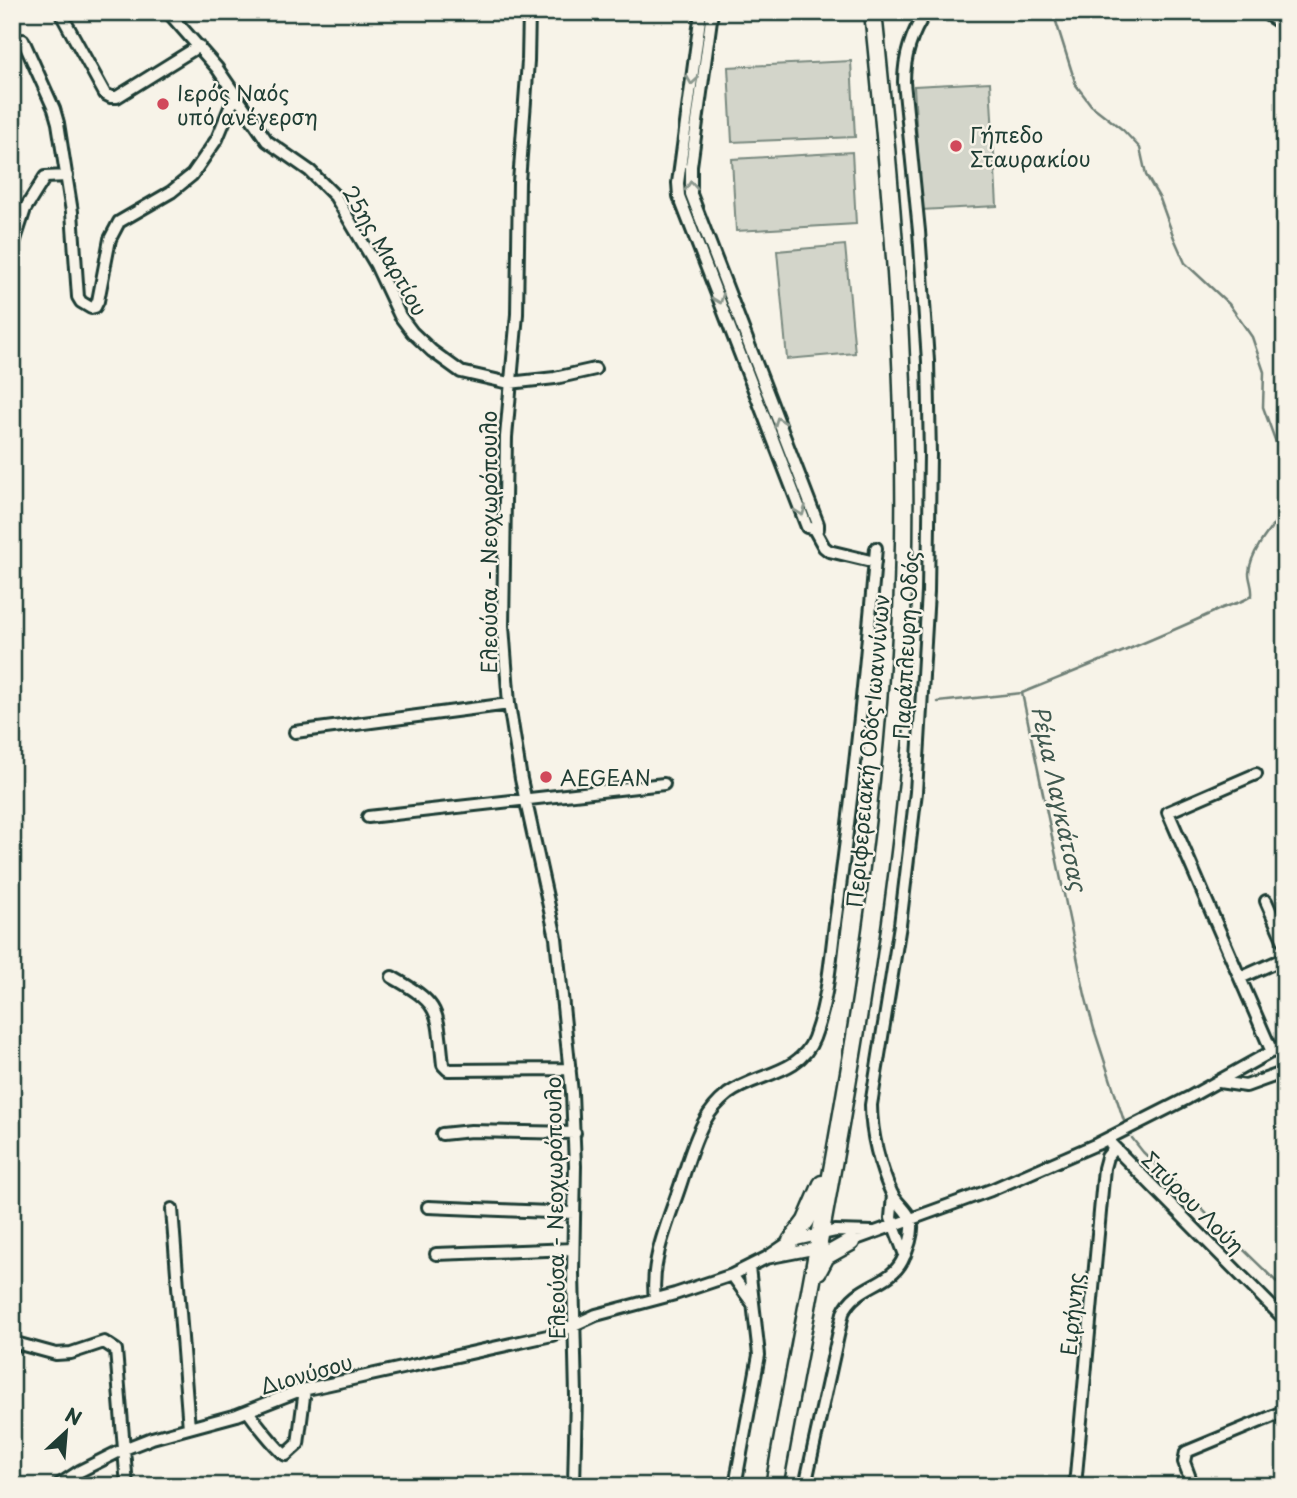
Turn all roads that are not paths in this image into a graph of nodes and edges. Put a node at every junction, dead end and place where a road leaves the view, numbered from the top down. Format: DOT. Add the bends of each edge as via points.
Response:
graph roads {
  1 [pos="60,12"];
  2 [pos="168,12"];
  3 [pos="529,12"];
  4 [pos="701,12"];
  5 [pos="712,12"];
  6 [pos="873,12"];
  7 [pos="926,12"];
  8 [pos="1263,12"];
  9 [pos="1285,26"];
  10 [pos="23,40"];
  11 [pos="199,46"];
  12 [pos="237,97"];
  13 [pos="67,176"];
  14 [pos="12,249"];
  15 [pos="595,369"];
  16 [pos="509,383"];
  17 [pos="814,529"];
  18 [pos="876,548"];
  19 [pos="875,562"];
  20 [pos="509,704"];
  21 [pos="295,732"];
  22 [pos="1255,774"];
  23 [pos="664,783"];
  24 [pos="524,800"];
  25 [pos="368,817"];
  26 [pos="1266,901"];
  27 [pos="1285,944"];
  28 [pos="1285,958"];
  29 [pos="391,977"];
  30 [pos="1240,978"];
  31 [pos="1285,1044"];
  32 [pos="1272,1052"];
  33 [pos="570,1069"];
  34 [pos="1285,1072"];
  35 [pos="1219,1082"];
  36 [pos="575,1133"];
  37 [pos="442,1134"];
  38 [pos="1111,1144"];
  39 [pos="833,1163"];
  40 [pos="893,1195"];
  41 [pos="428,1207"];
  42 [pos="172,1209"];
  43 [pos="574,1213"];
  44 [pos="911,1220"];
  45 [pos="893,1226"];
  46 [pos="873,1232"];
  47 [pos="820,1240"];
  48 [pos="791,1241"];
  49 [pos="851,1242"];
  50 [pos="573,1249"];
  51 [pos="436,1254"];
  52 [pos="905,1255"];
  53 [pos="766,1258"];
  54 [pos="749,1267"];
  55 [pos="732,1275"];
  56 [pos="811,1286"];
  57 [pos="655,1299"];
  58 [pos="754,1307"];
  59 [pos="1285,1320"];
  60 [pos="575,1326"];
  61 [pos="12,1342"];
  62 [pos="305,1389"];
  63 [pos="248,1411"];
  64 [pos="1285,1411"];
  65 [pos="189,1427"];
  66 [pos="124,1449"];
  67 [pos="57,1486"];
  68 [pos="128,1486"];
  69 [pos="574,1486"];
  70 [pos="735,1486"];
  71 [pos="774,1486"];
  72 [pos="805,1486"];
  73 [pos="1075,1486"];
  74 [pos="1193,1486"];
  1 -- 11 [label="street" via="104,94 110,97"];
  2 -- 11 [label="street, 25ης Μαρτίου"];
  3 -- 16 [label="street, Ελεούσα - Νεοχωρόπουλο" via="517,314"];
  4 -- 17 [label="street, one-way" via="678,191 807,527"];
  17 -- 5 [label="street, one-way" via="818,524 691,198 691,166"];
  6 -- 39 [label="highway, Περιφερειακή Οδός Ιωαννίνων" via="901,345 904,552 895,722 880,873"];
  7 -- 40 [label="street, Παράπλευρη Οδός" via="909,45 904,74 928,372 930,520 924,692 901,913 871,1105 873,1133"];
  8 -- 9 [label="street"];
  10 -- 13 [label="street" via="54,109"];
  11 -- 12 [label="street, 25ης Μαρτίου"];
  12 -- 13 [label="street" via="217,139 192,175 115,227 93,308 78,297"];
  12 -- 16 [label="street, 25ης Μαρτίου" via="270,145 310,170 335,196 412,332 461,372"];
  13 -- 14 [label="street" via="45,177 37,187"];
  15 -- 16 [label="street, 25ης Μαρτίου"];
  16 -- 20 [label="street, Ελεούσα - Νεοχωρόπουλο" via="503,590"];
  17 -- 19 [label="street" via="829,551"];
  18 -- 19 [label="street"];
  19 -- 57 [label="street" via="856,767 825,988 812,1044 798,1060 729,1094 705,1120 660,1248"];
  20 -- 21 [label="street"];
  20 -- 24 [label="street, Ελεούσα - Νεοχωρόπουλο"];
  22 -- 30 [label="street" via="1168,812"];
  23 -- 24 [label="street"];
  24 -- 25 [label="street"];
  24 -- 33 [label="street, Ελεούσα - Νεοχωρόπουλο" via="556,938"];
  26 -- 27 [label="street"];
  28 -- 30 [label="street"];
  29 -- 33 [label="street" via="433,1006 443,1065 448,1070"];
  30 -- 32 [label="street"];
  31 -- 32 [label="street"];
  32 -- 35 [label="street"];
  33 -- 36 [label="street, Ελεούσα - Νεοχωρόπουλο"];
  34 -- 35 [label="street" via="1246,1086"];
  35 -- 38 [label="street"];
  36 -- 37 [label="street"];
  36 -- 43 [label="street, Ελεούσα - Νεοχωρόπουλο"];
  38 -- 44 [label="street"];
  38 -- 59 [label="street, Σπύρου Λούη"];
  38 -- 73 [label="street, Ειρήνης" via="1104,1168"];
  39 -- 47 [label="highway, Περιφερειακή Οδός Ιωαννίνων"];
  39 -- 48 [label="highway" via="806,1221"];
  40 -- 44 [label="street, Παράπλευρη Οδός"];
  40 -- 45 [label="street, Παράπλευρη Οδός"];
  41 -- 43 [label="street"];
  42 -- 65 [label="street"];
  43 -- 50 [label="street, Ελεούσα - Νεοχωρόπουλο"];
  44 -- 45 [label="street"];
  44 -- 52 [label="street"];
  45 -- 46 [label="street"];
  45 -- 52 [label="street, Παράπλευρη Οδός"];
  46 -- 47 [label="street" via="844,1230"];
  46 -- 49 [label="street"];
  47 -- 48 [label="street"];
  47 -- 49 [label="street"];
  47 -- 53 [label="street"];
  47 -- 56 [label="highway, Περιφερειακή Οδός Ιωαννίνων"];
  48 -- 53 [label="street"];
  49 -- 56 [label="highway" via="826,1256"];
  50 -- 51 [label="street"];
  50 -- 60 [label="street, Ελεούσα - Νεοχωρόπουλο"];
  52 -- 72 [label="street" via="895,1271 856,1295 843,1313"];
  53 -- 54 [label="street, Διονύσου"];
  54 -- 55 [label="street, Διονύσου"];
  54 -- 58 [label="street"];
  55 -- 57 [label="street, Διονύσου"];
  55 -- 58 [label="street"];
  56 -- 71 [label="highway, Περιφερειακή Οδός Ιωαννίνων"];
  57 -- 60 [label="street, Διονύσου" via="596,1315"];
  58 -- 70 [label="street" via="760,1355"];
  60 -- 62 [label="street, Διονύσου" via="541,1338"];
  60 -- 69 [label="street, Ελεούσα - Νεοχωρόπουλο"];
  61 -- 66 [label="street" via="56,1354 104,1342 116,1350"];
  62 -- 63 [label="street, Διονύσου"];
  62 -- 63 [label="street" via="298,1444 286,1455"];
  63 -- 65 [label="street, Διονύσου"];
  64 -- 74 [label="street" via="1186,1452 1184,1462"];
  65 -- 66 [label="street, Διονύσου"];
  66 -- 67 [label="street, Διονύσου"];
  66 -- 68 [label="street"];
}
